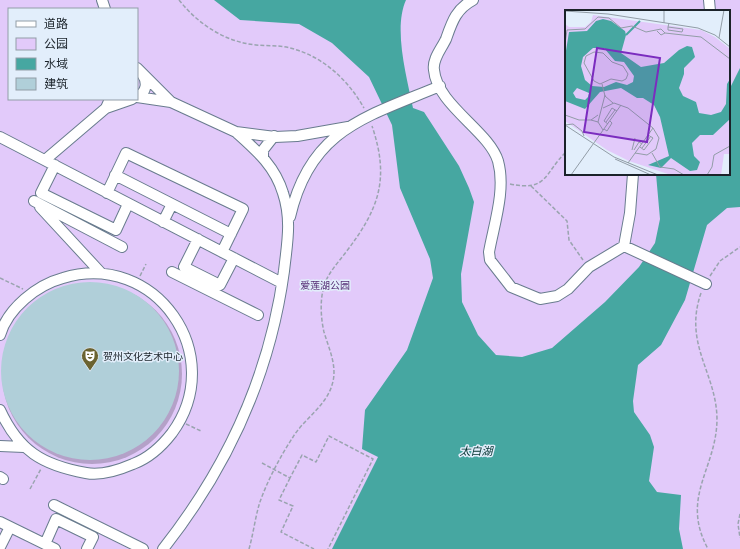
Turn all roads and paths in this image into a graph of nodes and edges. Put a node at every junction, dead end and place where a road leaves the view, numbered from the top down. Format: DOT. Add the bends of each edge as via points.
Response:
graph roads {
  1 [pos="179,0"];
  2 [pos="472,0"];
  3 [pos="709,0"];
  4 [pos="710,10"];
  5 [pos="139,72"];
  6 [pos="440,86"];
  7 [pos="138,96"];
  8 [pos="138,97"];
  9 [pos="126,100"];
  10 [pos="171,102"];
  11 [pos="108,103"];
  12 [pos="369,116"];
  13 [pos="348,127"];
  14 [pos="236,132"];
  15 [pos="303,135"];
  16 [pos="274,136"];
  17 [pos="0,137"];
  18 [pos="565,153"];
  19 [pos="317,154"];
  20 [pos="263,157"];
  21 [pos="45,160"];
  22 [pos="55,165"];
  23 [pos="115,175"];
  24 [pos="633,175"];
  25 [pos="279,180"];
  26 [pos="301,181"];
  27 [pos="502,182"];
  28 [pos="531,186"];
  29 [pos="107,193"];
  30 [pos="39,198"];
  31 [pos="128,204"];
  32 [pos="172,204"];
  33 [pos="289,221"];
  34 [pos="163,222"];
  35 [pos="231,234"];
  36 [pos="198,239"];
  37 [pos="624,246"];
  38 [pos="122,247"];
  39 [pos="740,247"];
  40 [pos="222,252"];
  41 [pos="234,258"];
  42 [pos="146,264"];
  43 [pos="589,268"];
  44 [pos="172,272"];
  45 [pos="101,273"];
  46 [pos="0,278"];
  47 [pos="282,283"];
  48 [pos="137,284"];
  49 [pos="706,284"];
  50 [pos="31,293"];
  51 [pos="258,315"];
  52 [pos="0,335"];
  53 [pos="0,410"];
  54 [pos="181,421"];
  55 [pos="201,431"];
  56 [pos="0,446"];
  57 [pos="24,447"];
  58 [pos="45,461"];
  59 [pos="262,463"];
  60 [pos="276,470"];
  61 [pos="290,478"];
  62 [pos="30,489"];
  63 [pos="54,505"];
  64 [pos="740,514"];
  65 [pos="0,522"];
  66 [pos="10,527"];
  67 [pos="740,538"];
  68 [pos="45,544"];
  69 [pos="0,547"];
  70 [pos="5,549"];
  71 [pos="55,549"];
  72 [pos="87,549"];
  73 [pos="143,549"];
  74 [pos="163,549"];
  75 [pos="249,549"];
  76 [pos="314,549"];
  77 [pos="328,549"];
  78 [pos="708,549"];
  1 -- 12 [label="path" via="195,18 215,32 236,41 290,48 306,53 328,66 344,79"];
  2 -- 6 [label="street" via="453,18 436,58 434,69"];
  3 -- 4 [label="street"];
  5 -- 7 [label="street" via="145,80 146,88"];
  5 -- 10 [label="street"];
  6 -- 12 [label="street"];
  6 -- 27 [label="street" via="459,114 491,147"];
  8 -- 10 [label="street"];
  9 -- 11 [label="street"];
  10 -- 14 [label="street"];
  11 -- 21 [label="street"];
  12 -- 13 [label="street"];
  12 -- 60 [label="path" via="380,156 378,194 364,227 327,277 321,300 324,330 334,371 332,385 325,401 293,437"];
  13 -- 15 [label="street"];
  13 -- 19 [label="street"];
  14 -- 16 [label="street"];
  14 -- 20 [label="street"];
  15 -- 16 [label="street"];
  15 -- 19 [label="street" via="312,141"];
  16 -- 20 [label="street" via="263,150"];
  17 -- 21 [label="street"];
  18 -- 28 [label="path" via="555,162 545,180"];
  19 -- 26 [label="street"];
  20 -- 25 [label="street"];
  21 -- 22 [label="street"];
  22 -- 29 [label="street"];
  22 -- 30 [label="street"];
  23 -- 29 [label="street"];
  23 -- 32 [label="street"];
  23 -- 35 [label="street" via="126,153 243,210"];
  24 -- 37 [label="street"];
  25 -- 26 [label="street" via="290,185"];
  25 -- 33 [label="street"];
  26 -- 33 [label="street"];
  27 -- 28 [label="path"];
  27 -- 43 [label="street" via="488,252 490,260 511,288 540,299 557,296"];
  28 -- 43 [label="path" via="567,221 569,240"];
  29 -- 31 [label="street"];
  30 -- 31 [label="street" via="116,230"];
  30 -- 38 [label="street"];
  30 -- 45 [label="street" via="34,201"];
  31 -- 34 [label="street"];
  32 -- 34 [label="street"];
  32 -- 35 [label="street"];
  33 -- 47 [label="street"];
  34 -- 36 [label="street"];
  35 -- 40 [label="street"];
  36 -- 40 [label="street"];
  36 -- 41 [label="street" via="184,267 220,285"];
  37 -- 43 [label="street"];
  37 -- 49 [label="street"];
  39 -- 49 [label="path" via="720,261"];
  40 -- 41 [label="street"];
  41 -- 47 [label="street"];
  42 -- 48 [label="path"];
  44 -- 51 [label="street"];
  45 -- 48 [label="street" via="118,276"];
  45 -- 50 [label="street" via="70,276 53,281"];
  46 -- 50 [label="path"];
  47 -- 74 [label="street" via="268,348 245,413 209,484 189,516"];
  48 -- 54 [label="street" via="156,296 175,316 187,341 192,368 190,395"];
  49 -- 78 [label="path" via="701,295 696,334 698,349 717,404 717,424 697,498 697,513"];
  50 -- 52 [label="street" via="14,311"];
  53 -- 57 [label="street" via="8,428"];
  54 -- 55 [label="path"];
  54 -- 58 [label="street" via="164,443 142,460 117,471 89,474 62,469"];
  56 -- 57 [label="street"];
  57 -- 58 [label="street"];
  58 -- 62 [label="path"];
  59 -- 60 [label="path"];
  60 -- 61 [label="path"];
  60 -- 75 [label="path" via="259,506"];
  61 -- 76 [label="path" via="279,500 293,506 281,532"];
  61 -- 77 [label="path" via="302,455 316,462 328,436 373,459"];
  63 -- 73 [label="street"];
  64 -- 67 [label="path"];
  65 -- 66 [label="street"];
  66 -- 68 [label="street"];
  66 -- 69 [label="street"];
  68 -- 71 [label="street"];
  68 -- 72 [label="street" via="56,520 92,537"];
  69 -- 70 [label="street"];
}
